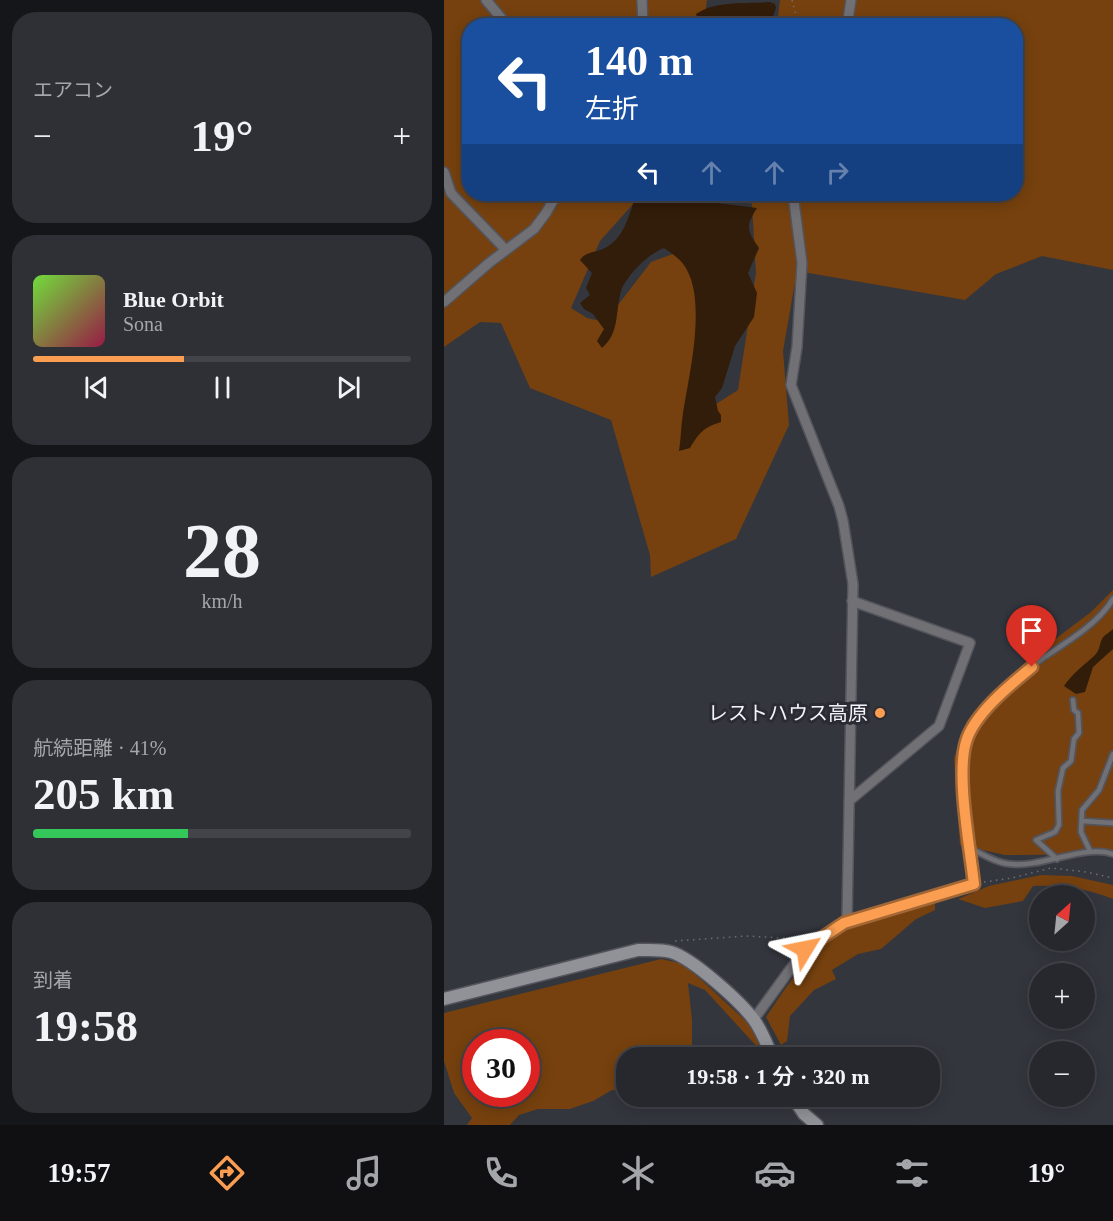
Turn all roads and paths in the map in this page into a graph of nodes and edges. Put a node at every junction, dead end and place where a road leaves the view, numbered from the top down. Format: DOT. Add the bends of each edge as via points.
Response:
graph roads {
  1 [pos="486,0"];
  2 [pos="642,0"];
  3 [pos="792,0"];
  4 [pos="851,0"];
  5 [pos="501,18"];
  6 [pos="643,18"];
  7 [pos="797,18"];
  8 [pos="848,18"];
  9 [pos="444,172"];
  10 [pos="552,201"];
  11 [pos="794,201"];
  12 [pos="506,250"];
  13 [pos="444,302"];
  14 [pos="1113,599"];
  15 [pos="852,601"];
  16 [pos="1073,700"];
  17 [pos="1113,754"];
  18 [pos="849,801"];
  19 [pos="1082,821"];
  20 [pos="1113,823"];
  21 [pos="970,848"];
  22 [pos="1090,851"];
  23 [pos="1113,854"];
  24 [pos="1058,859"];
  25 [pos="1113,878"];
  26 [pos="974,884"];
  27 [pos="847,922"];
  28 [pos="817,940"];
  29 [pos="669,943"];
  30 [pos="444,999"];
  31 [pos="754,1019"];
  32 [pos="768,1047"];
  33 [pos="799,1107"];
  34 [pos="817,1125"];
  1 -- 5 [label="street"];
  2 -- 6 [label="street"];
  3 -- 7 [label="path"];
  4 -- 8 [label="street"];
  9 -- 12 [label="street" via="451,193"];
  10 -- 12 [label="street" via="534,229"];
  11 -- 15 [label="street" via="802,263 791,385 843,521"];
  12 -- 13 [label="street"];
  14 -- 21 [label="lane" via="1081,631 1013,682 976,723 966,742 963,772"];
  15 -- 18 [label="street"];
  15 -- 18 [label="street" via="970,643 939,726"];
  16 -- 24 [label="lane" via="1079,734 1074,740 1071,761 1063,768 1058,790 1059,825 1055,832 1036,840"];
  17 -- 19 [label="lane" via="1099,790 1083,810"];
  18 -- 27 [label="street"];
  19 -- 20 [label="lane"];
  19 -- 22 [label="lane" via="1081,832"];
  21 -- 24 [label="lane" via="1010,864"];
  21 -- 26 [label="lane"];
  22 -- 23 [label="lane"];
  22 -- 24 [label="lane"];
  25 -- 26 [label="path" via="1051,868"];
  26 -- 27 [label="street"];
  27 -- 28 [label="street"];
  28 -- 29 [label="path" via="746,936"];
  28 -- 31 [label="street" via="805,949"];
  30 -- 31 [label="main road" via="638,951 658,950 691,962"];
  31 -- 32 [label="main road"];
  33 -- 34 [label="main road"];
}
